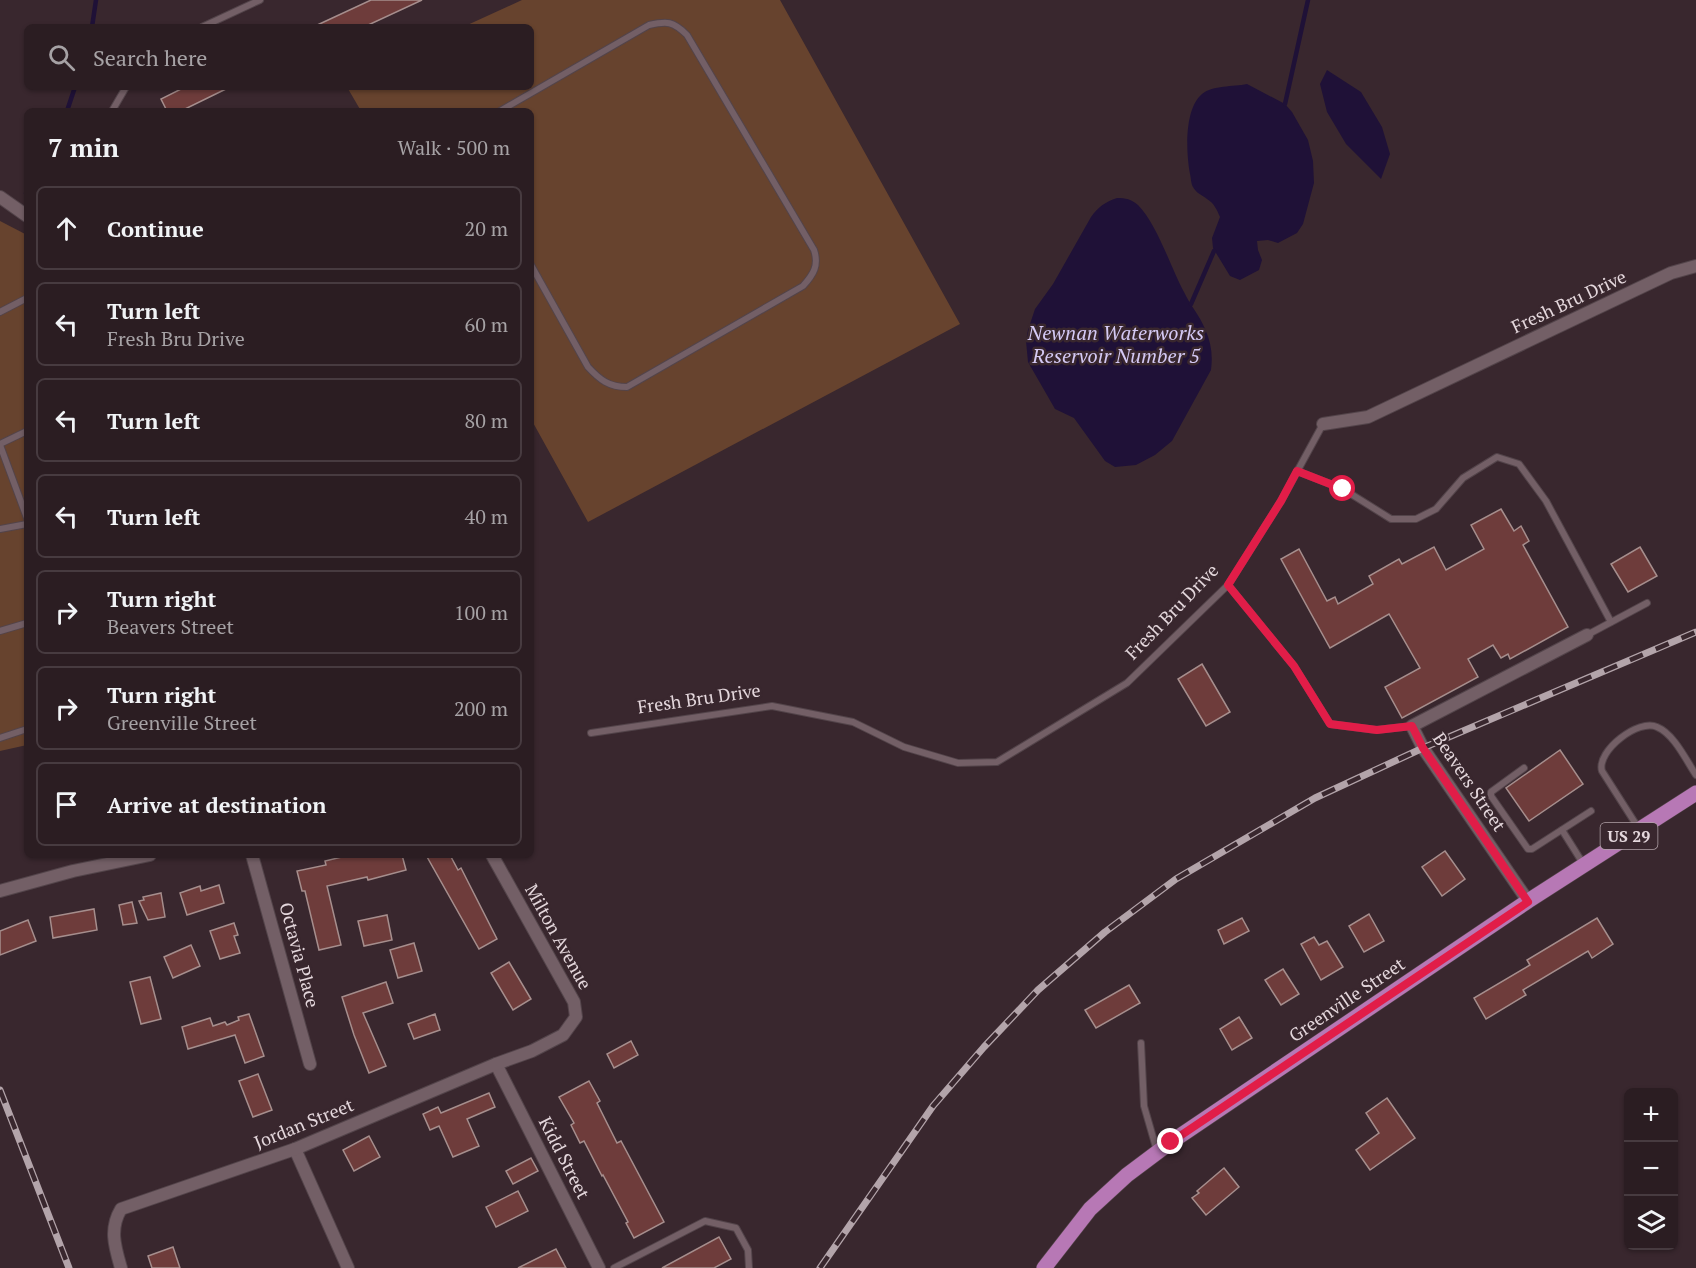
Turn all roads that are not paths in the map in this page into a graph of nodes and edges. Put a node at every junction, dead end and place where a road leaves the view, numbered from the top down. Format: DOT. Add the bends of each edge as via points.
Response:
graph roads {
  1 [pos="260,0"];
  2 [pos="208,24"];
  3 [pos="124,90"];
  4 [pos="114,108"];
  5 [pos="505,108"];
  6 [pos="0,197"];
  7 [pos="24,214"];
  8 [pos="1696,266"];
  9 [pos="534,270"];
  10 [pos="24,300"];
  11 [pos="0,312"];
  12 [pos="1323,424"];
  13 [pos="24,432"];
  14 [pos="0,444"];
  15 [pos="1297,471"];
  16 [pos="24,510"];
  17 [pos="24,525"];
  18 [pos="0,529"];
  19 [pos="1228,585"];
  20 [pos="1647,603"];
  21 [pos="1611,622"];
  22 [pos="24,624"];
  23 [pos="0,631"];
  24 [pos="1587,634"];
  25 [pos="1412,726"];
  26 [pos="24,730"];
  27 [pos="591,733"];
  28 [pos="0,738"];
  29 [pos="1524,768"];
  30 [pos="1695,772"];
  31 [pos="1696,793"];
  32 [pos="1591,811"];
  33 [pos="1640,829"];
  34 [pos="1562,830"];
  35 [pos="136,858"];
  36 [pos="253,858"];
  37 [pos="494,858"];
  38 [pos="1584,866"];
  39 [pos="0,891"];
  40 [pos="1528,902"];
  41 [pos="1141,1043"];
  42 [pos="310,1064"];
  43 [pos="496,1064"];
  44 [pos="295,1149"];
  45 [pos="1157,1152"];
  46 [pos="121,1268"];
  47 [pos="348,1268"];
  48 [pos="599,1268"];
  49 [pos="614,1268"];
  50 [pos="749,1268"];
  51 [pos="1044,1268"];
  1 -- 2 [label="lane"];
  3 -- 4 [label="lane"];
  5 -- 9 [label="lane" via="649,25 665,22 678,26 778,188 818,262 803,286 627,387 601,381 588,367"];
  6 -- 7 [label="street"];
  8 -- 12 [label="street, Fresh Bru Drive" via="1671,273 1368,417"];
  10 -- 11 [label="lane"];
  12 -- 15 [label="lane, Fresh Bru Drive"];
  13 -- 14 [label="lane"];
  14 -- 16 [label="lane"];
  15 -- 19 [label="lane, Fresh Bru Drive"];
  15 -- 21 [label="lane" via="1343,489 1391,519 1416,519 1436,509 1463,478 1497,457 1519,464 1546,501"];
  17 -- 18 [label="lane"];
  19 -- 25 [label="lane" via="1294,666 1330,724 1377,730"];
  19 -- 27 [label="lane, Fresh Bru Drive" via="1127,683 997,762 958,763 904,747 853,722 772,706"];
  20 -- 21 [label="lane"];
  21 -- 24 [label="lane"];
  22 -- 23 [label="lane"];
  24 -- 25 [label="street, Beavers Street"];
  25 -- 40 [label="street, Beavers Street"];
  26 -- 28 [label="lane"];
  29 -- 34 [label="lane" via="1491,792 1493,801 1528,849"];
  30 -- 33 [label="lane" via="1665,731 1655,725 1643,725 1611,746 1601,761 1602,771"];
  31 -- 33 [label="main road, Greenville Street / US 29"];
  32 -- 34 [label="lane"];
  33 -- 38 [label="main road, Greenville Street / US 29"];
  34 -- 38 [label="lane"];
  35 -- 39 [label="street"];
  36 -- 42 [label="street, Octavia Place"];
  37 -- 43 [label="street, Milton Avenue" via="574,1002 576,1017 563,1035"];
  38 -- 40 [label="main road, Greenville Street / US 29"];
  40 -- 45 [label="main road, Greenville Street / US 29"];
  41 -- 45 [label="lane" via="1143,1106"];
  43 -- 44 [label="street, Jordan Street"];
  43 -- 48 [label="street, Kidd Street"];
  44 -- 46 [label="street, Jordan Street" via="121,1209 114,1220 113,1235"];
  44 -- 47 [label="street"];
  45 -- 51 [label="main road, Greenville Street / US 29" via="1090,1209"];
  49 -- 50 [label="lane" via="705,1221 736,1228 748,1250"];
}
